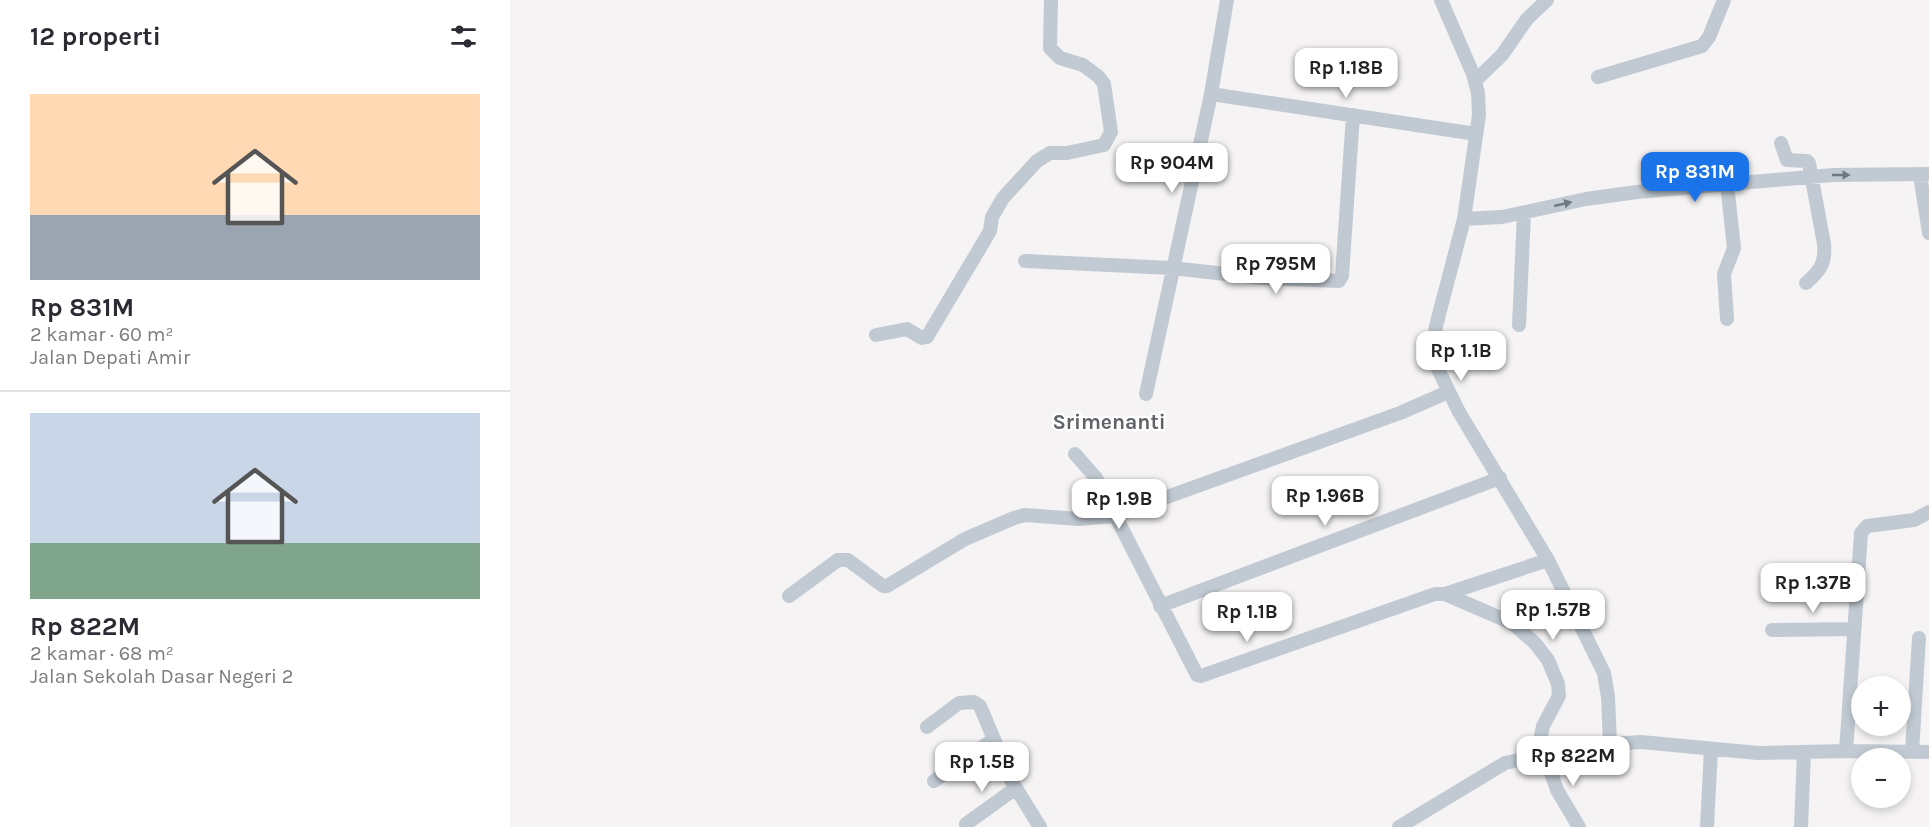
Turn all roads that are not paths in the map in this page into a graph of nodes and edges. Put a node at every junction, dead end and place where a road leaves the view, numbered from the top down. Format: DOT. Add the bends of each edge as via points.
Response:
graph roads {
  1 [pos="1051,0"];
  2 [pos="1227,0"];
  3 [pos="1441,0"];
  4 [pos="1547,0"];
  5 [pos="1724,0"];
  6 [pos="1598,77"];
  7 [pos="1475,81"];
  8 [pos="1211,94"];
  9 [pos="1353,115"];
  10 [pos="1476,134"];
  11 [pos="1781,143"];
  12 [pos="1924,174"];
  13 [pos="1812,177"];
  14 [pos="1727,184"];
  15 [pos="1524,213"];
  16 [pos="1464,219"];
  17 [pos="1929,233"];
  18 [pos="1024,261"];
  19 [pos="1172,268"];
  20 [pos="1806,283"];
  21 [pos="1727,319"];
  22 [pos="1519,325"];
  23 [pos="876,335"];
  24 [pos="1448,392"];
  25 [pos="1146,394"];
  26 [pos="1075,454"];
  27 [pos="1500,478"];
  28 [pos="1929,512"];
  29 [pos="1114,516"];
  30 [pos="1548,560"];
  31 [pos="1445,594"];
  32 [pos="789,596"];
  33 [pos="1160,606"];
  34 [pos="1854,628"];
  35 [pos="1772,630"];
  36 [pos="1919,638"];
  37 [pos="927,727"];
  38 [pos="994,739"];
  39 [pos="1610,744"];
  40 [pos="1711,749"];
  41 [pos="1846,751"];
  42 [pos="1912,752"];
  43 [pos="1929,752"];
  44 [pos="1804,753"];
  45 [pos="1546,757"];
  46 [pos="934,781"];
  47 [pos="1016,788"];
  48 [pos="966,824"];
  49 [pos="1404,826"];
  50 [pos="1040,827"];
  51 [pos="1579,827"];
  52 [pos="1707,827"];
  53 [pos="1801,827"];
  1 -- 23 [label="street" via="1050,48 1060,58 1090,69 1104,84 1111,132 1107,140 1092,149 1050,153 1037,161 992,217 990,231 927,337 907,328"];
  2 -- 8 [label="street"];
  3 -- 7 [label="street"];
  4 -- 7 [label="street"];
  5 -- 6 [label="street" via="1702,46"];
  7 -- 10 [label="street" via="1479,115"];
  8 -- 9 [label="street"];
  8 -- 19 [label="street"];
  9 -- 10 [label="street"];
  9 -- 19 [label="street" via="1339,281 1262,279"];
  10 -- 16 [label="street"];
  11 -- 13 [label="street" via="1787,160 1808,161"];
  13 -- 12 [label="street, one-way"];
  12 -- 17 [label="street"];
  13 -- 14 [label="street"];
  13 -- 20 [label="street" via="1825,256 1821,269"];
  15 -- 14 [label="street, one-way" via="1586,199"];
  14 -- 21 [label="street" via="1734,248 1724,274"];
  15 -- 16 [label="street"];
  15 -- 22 [label="street"];
  16 -- 24 [label="street" via="1433,346"];
  18 -- 19 [label="street"];
  19 -- 25 [label="street"];
  24 -- 27 [label="street"];
  24 -- 29 [label="street"];
  26 -- 29 [label="street" via="1096,478"];
  27 -- 30 [label="street"];
  27 -- 33 [label="street"];
  28 -- 34 [label="street" via="1914,520 1862,530"];
  29 -- 32 [label="street" via="1014,518 965,539 887,586 848,560 838,560"];
  29 -- 33 [label="street"];
  30 -- 31 [label="street"];
  30 -- 39 [label="street" via="1604,673"];
  31 -- 33 [label="street" via="1435,594 1199,676"];
  31 -- 45 [label="street" via="1512,623 1548,660 1559,696 1543,726"];
  34 -- 35 [label="street"];
  34 -- 41 [label="street"];
  36 -- 42 [label="street"];
  37 -- 38 [label="street" via="959,703 970,701 980,706"];
  38 -- 46 [label="street"];
  38 -- 47 [label="street"];
  39 -- 40 [label="street" via="1641,742"];
  39 -- 45 [label="street"];
  40 -- 44 [label="street"];
  40 -- 52 [label="street"];
  41 -- 42 [label="street"];
  41 -- 44 [label="street"];
  42 -- 43 [label="street"];
  44 -- 53 [label="street"];
  45 -- 49 [label="street" via="1505,764"];
  45 -- 51 [label="street" via="1557,790"];
  47 -- 48 [label="street"];
  47 -- 50 [label="street"];
}
